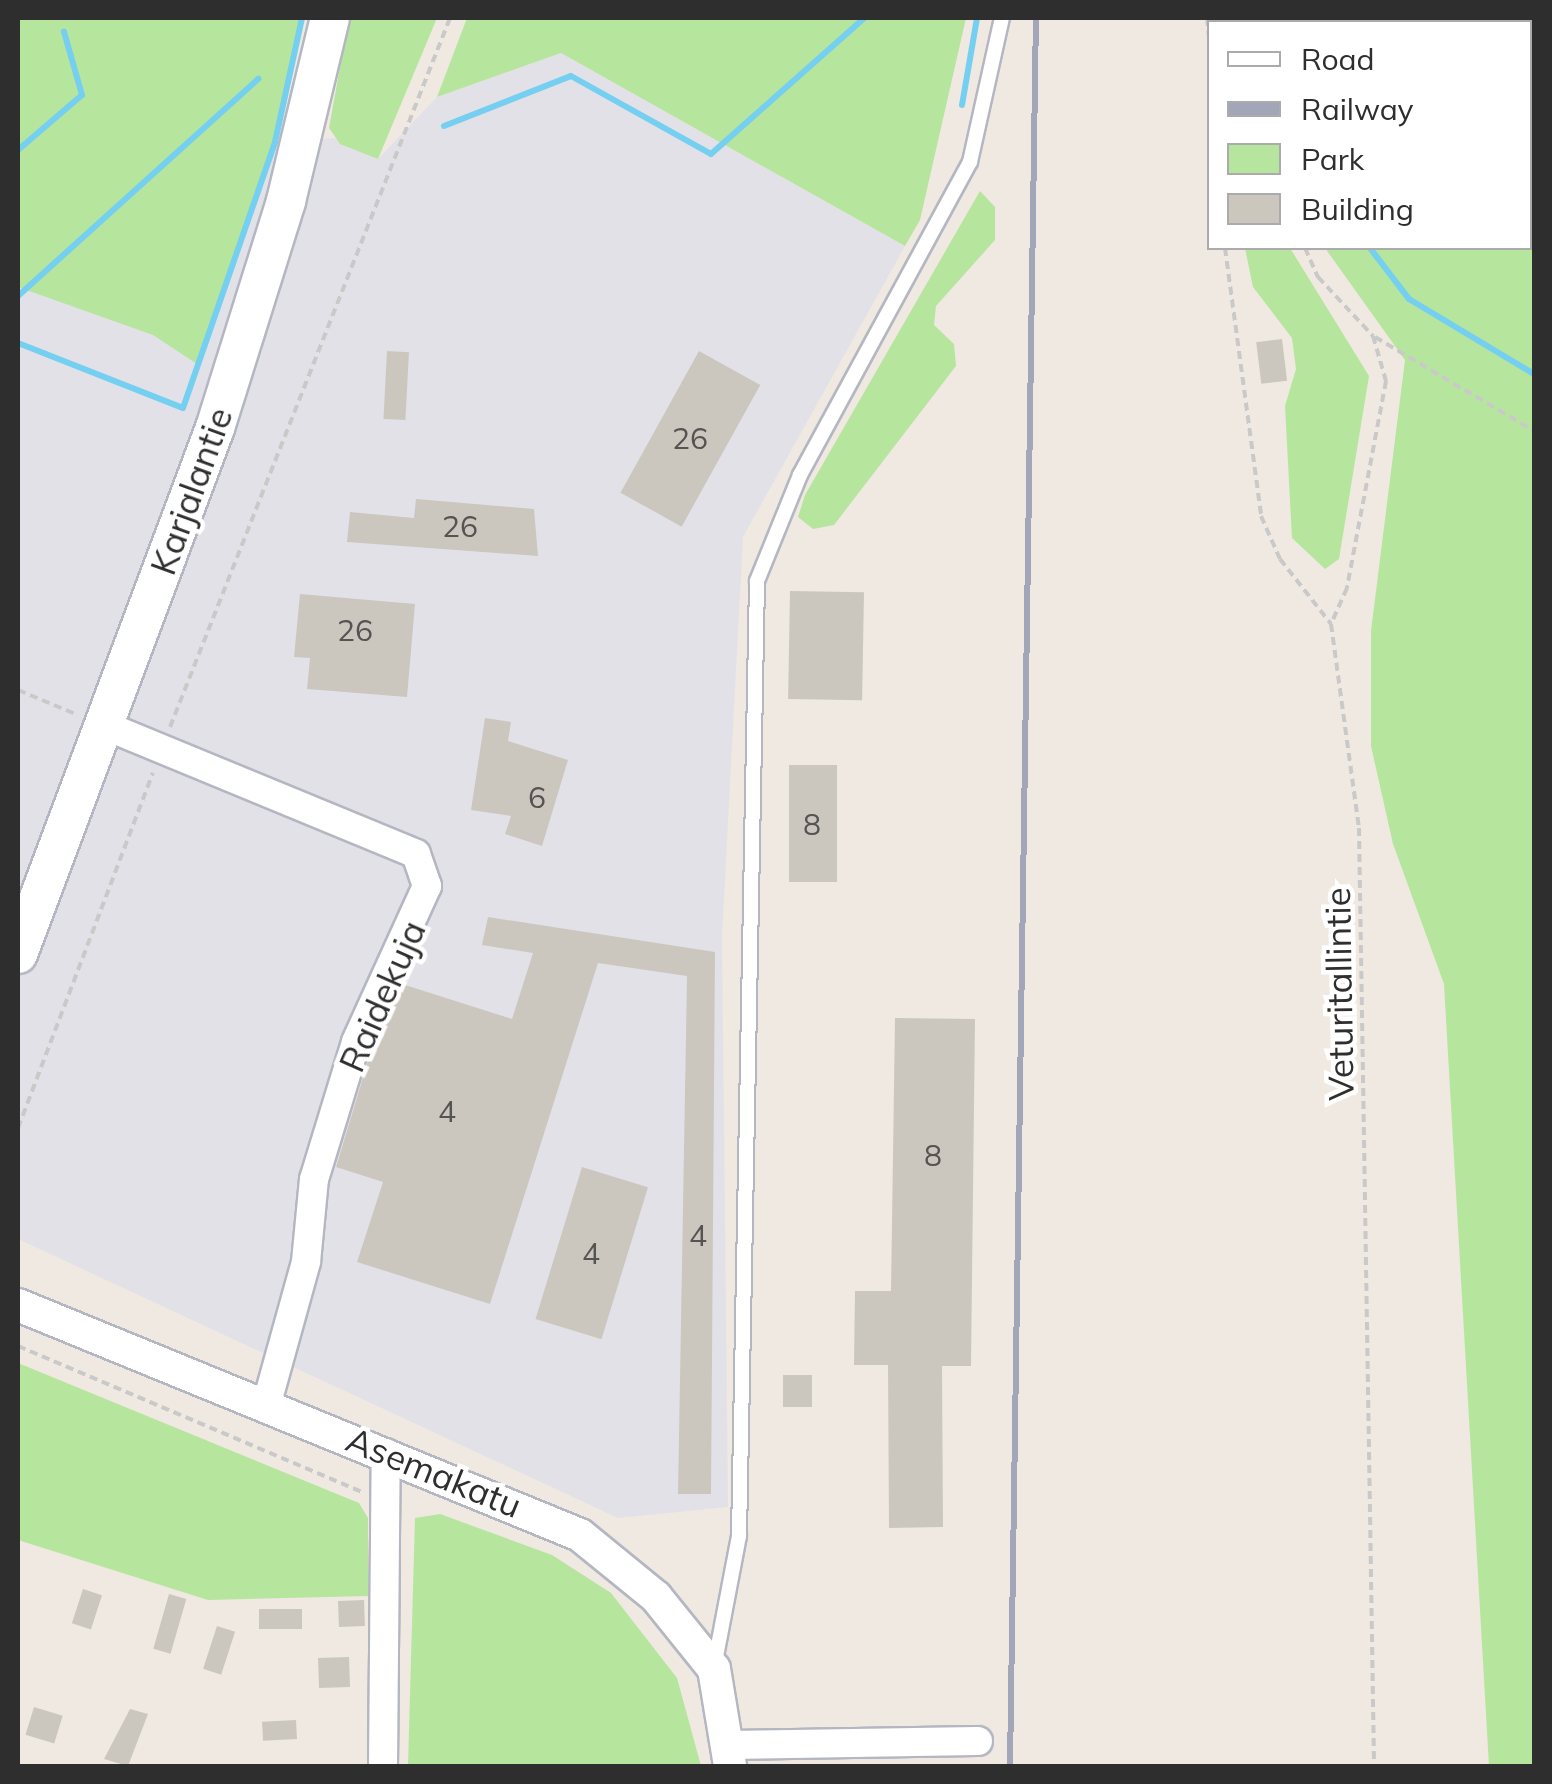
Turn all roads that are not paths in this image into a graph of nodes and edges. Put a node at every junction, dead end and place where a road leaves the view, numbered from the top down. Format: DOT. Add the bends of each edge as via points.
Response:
graph roads {
  1 [pos="330,18"];
  2 [pos="1002,18"];
  3 [pos="106,726"];
  4 [pos="18,954"];
  5 [pos="18,1304"];
  6 [pos="266,1406"];
  7 [pos="386,1453"];
  8 [pos="714,1669"];
  9 [pos="978,1741"];
  10 [pos="730,1756"];
  11 [pos="383,1766"];
  1 -- 3 [label="main road, Karjalantie" via="286,200 221,410"];
  2 -- 8 [label="lane" via="970,162 800,475 757,581 739,1536"];
  3 -- 4 [label="main road, Karjalantie"];
  3 -- 6 [label="street, Raidekuja" via="416,854 427,886 356,1042 314,1179 306,1262"];
  5 -- 6 [label="street, Asemakatu"];
  6 -- 7 [label="street, Asemakatu"];
  7 -- 8 [label="street, Asemakatu" via="580,1535 656,1596"];
  7 -- 11 [label="street"];
  8 -- 10 [label="street, Asemakatu"];
  9 -- 10 [label="street"];
}
